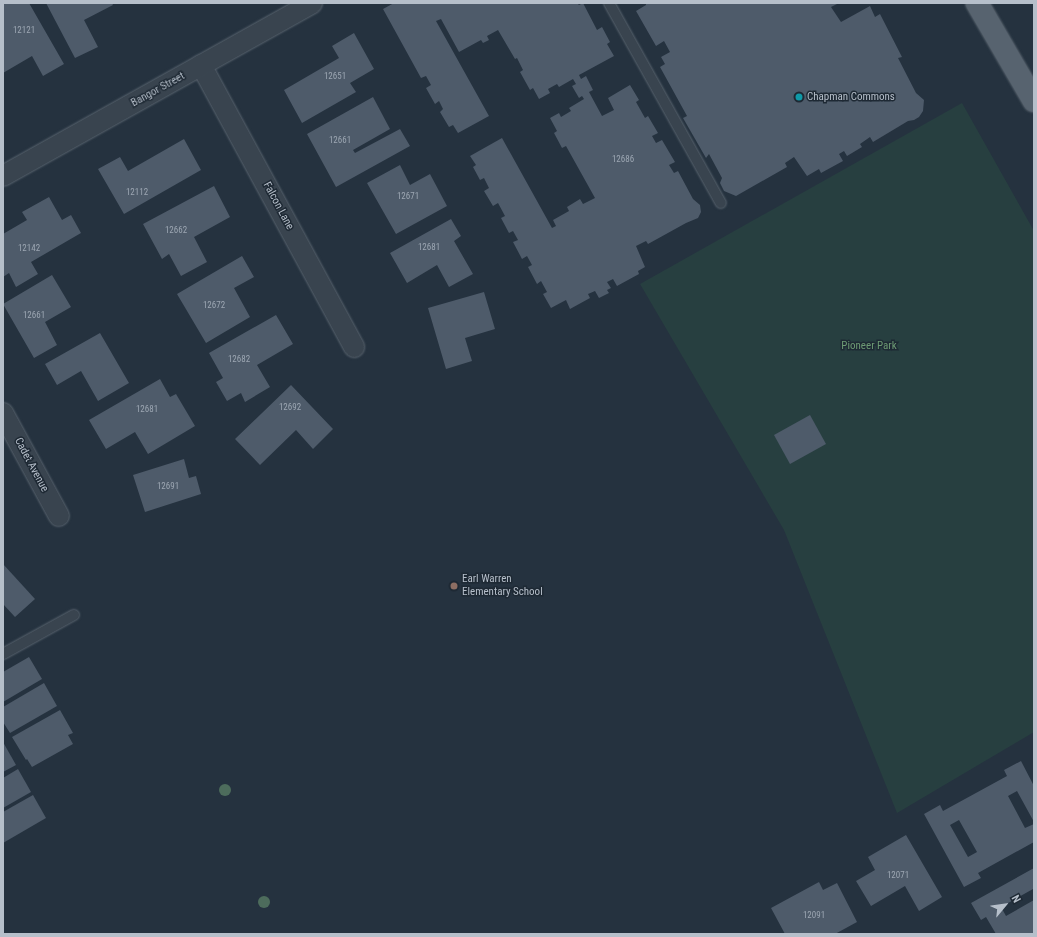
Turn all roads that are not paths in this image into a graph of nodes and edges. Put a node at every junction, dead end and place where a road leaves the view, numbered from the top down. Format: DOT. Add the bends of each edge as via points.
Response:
graph roads {
  1 [pos="312,3"];
  2 [pos="608,3"];
  3 [pos="977,3"];
  4 [pos="201,66"];
  5 [pos="1034,101"];
  6 [pos="3,176"];
  7 [pos="721,203"];
  8 [pos="354,347"];
  9 [pos="3,413"];
  10 [pos="59,516"];
  11 [pos="74,615"];
  12 [pos="3,654"];
  1 -- 4 [label="street, Bangor Street"];
  2 -- 7 [label="lane"];
  3 -- 5 [label="main road"];
  4 -- 6 [label="street, Bangor Street"];
  4 -- 8 [label="street, Falcon Lane"];
  9 -- 10 [label="street, Cadet Avenue"];
  11 -- 12 [label="lane"];
}
